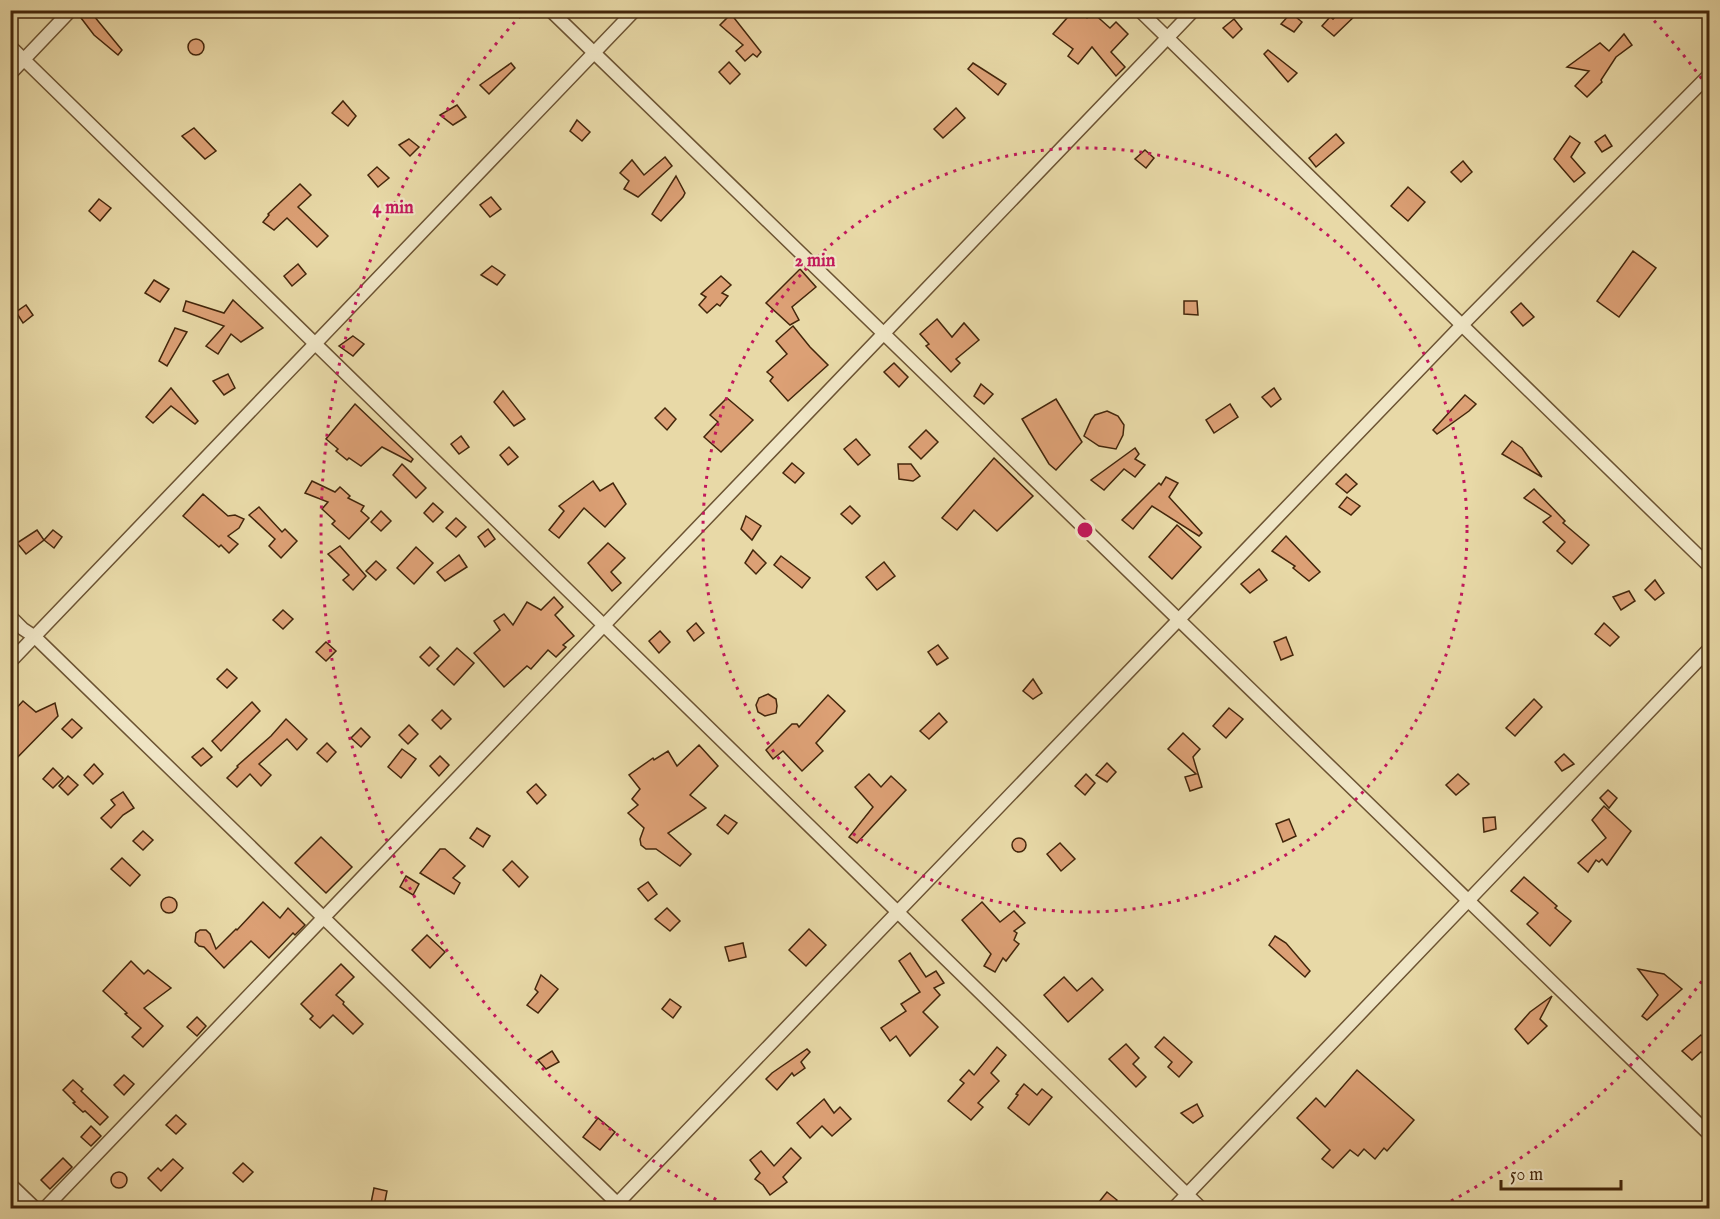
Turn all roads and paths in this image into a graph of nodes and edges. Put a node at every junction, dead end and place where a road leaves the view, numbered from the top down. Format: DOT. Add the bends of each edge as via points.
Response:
graph roads {
  1 [pos="71,10"];
  2 [pos="550,10"];
  3 [pos="635,10"];
  4 [pos="1139,10"];
  5 [pos="1194,10"];
  6 [pos="1167,38"];
  7 [pos="10,46"];
  8 [pos="594,54"];
  9 [pos="24,60"];
  10 [pos="1710,74"];
  11 [pos="10,75"];
  12 [pos="1462,325"];
  13 [pos="883,334"];
  14 [pos="315,344"];
  15 [pos="1710,567"];
  16 [pos="10,616"];
  17 [pos="1178,620"];
  18 [pos="604,626"];
  19 [pos="35,637"];
  20 [pos="1710,648"];
  21 [pos="10,662"];
  22 [pos="1468,901"];
  23 [pos="897,912"];
  24 [pos="324,917"];
  25 [pos="1710,1136"];
  26 [pos="10,1184"];
  27 [pos="1187,1195"];
  28 [pos="618,1207"];
  29 [pos="35,1209"];
  30 [pos="45,1209"];
  31 [pos="1174,1209"];
  32 [pos="1201,1209"];
  1 -- 9 [label="street"];
  2 -- 8 [label="street"];
  3 -- 8 [label="street"];
  4 -- 6 [label="street"];
  5 -- 6 [label="street"];
  6 -- 12 [label="street"];
  6 -- 13 [label="street"];
  7 -- 9 [label="street"];
  8 -- 13 [label="street"];
  8 -- 14 [label="street"];
  9 -- 11 [label="street"];
  9 -- 14 [label="street"];
  10 -- 12 [label="street"];
  12 -- 15 [label="street"];
  12 -- 17 [label="street"];
  13 -- 17 [label="street"];
  13 -- 18 [label="street"];
  14 -- 18 [label="street"];
  14 -- 19 [label="street"];
  16 -- 19 [label="street"];
  17 -- 22 [label="street"];
  17 -- 23 [label="street"];
  18 -- 23 [label="street"];
  18 -- 24 [label="street"];
  19 -- 21 [label="street"];
  19 -- 24 [label="street"];
  20 -- 22 [label="street"];
  22 -- 25 [label="street"];
  22 -- 27 [label="street"];
  23 -- 27 [label="street"];
  23 -- 28 [label="street"];
  24 -- 28 [label="street"];
  24 -- 30 [label="street"];
  26 -- 29 [label="street"];
  27 -- 31 [label="street"];
  27 -- 32 [label="street"];
}
